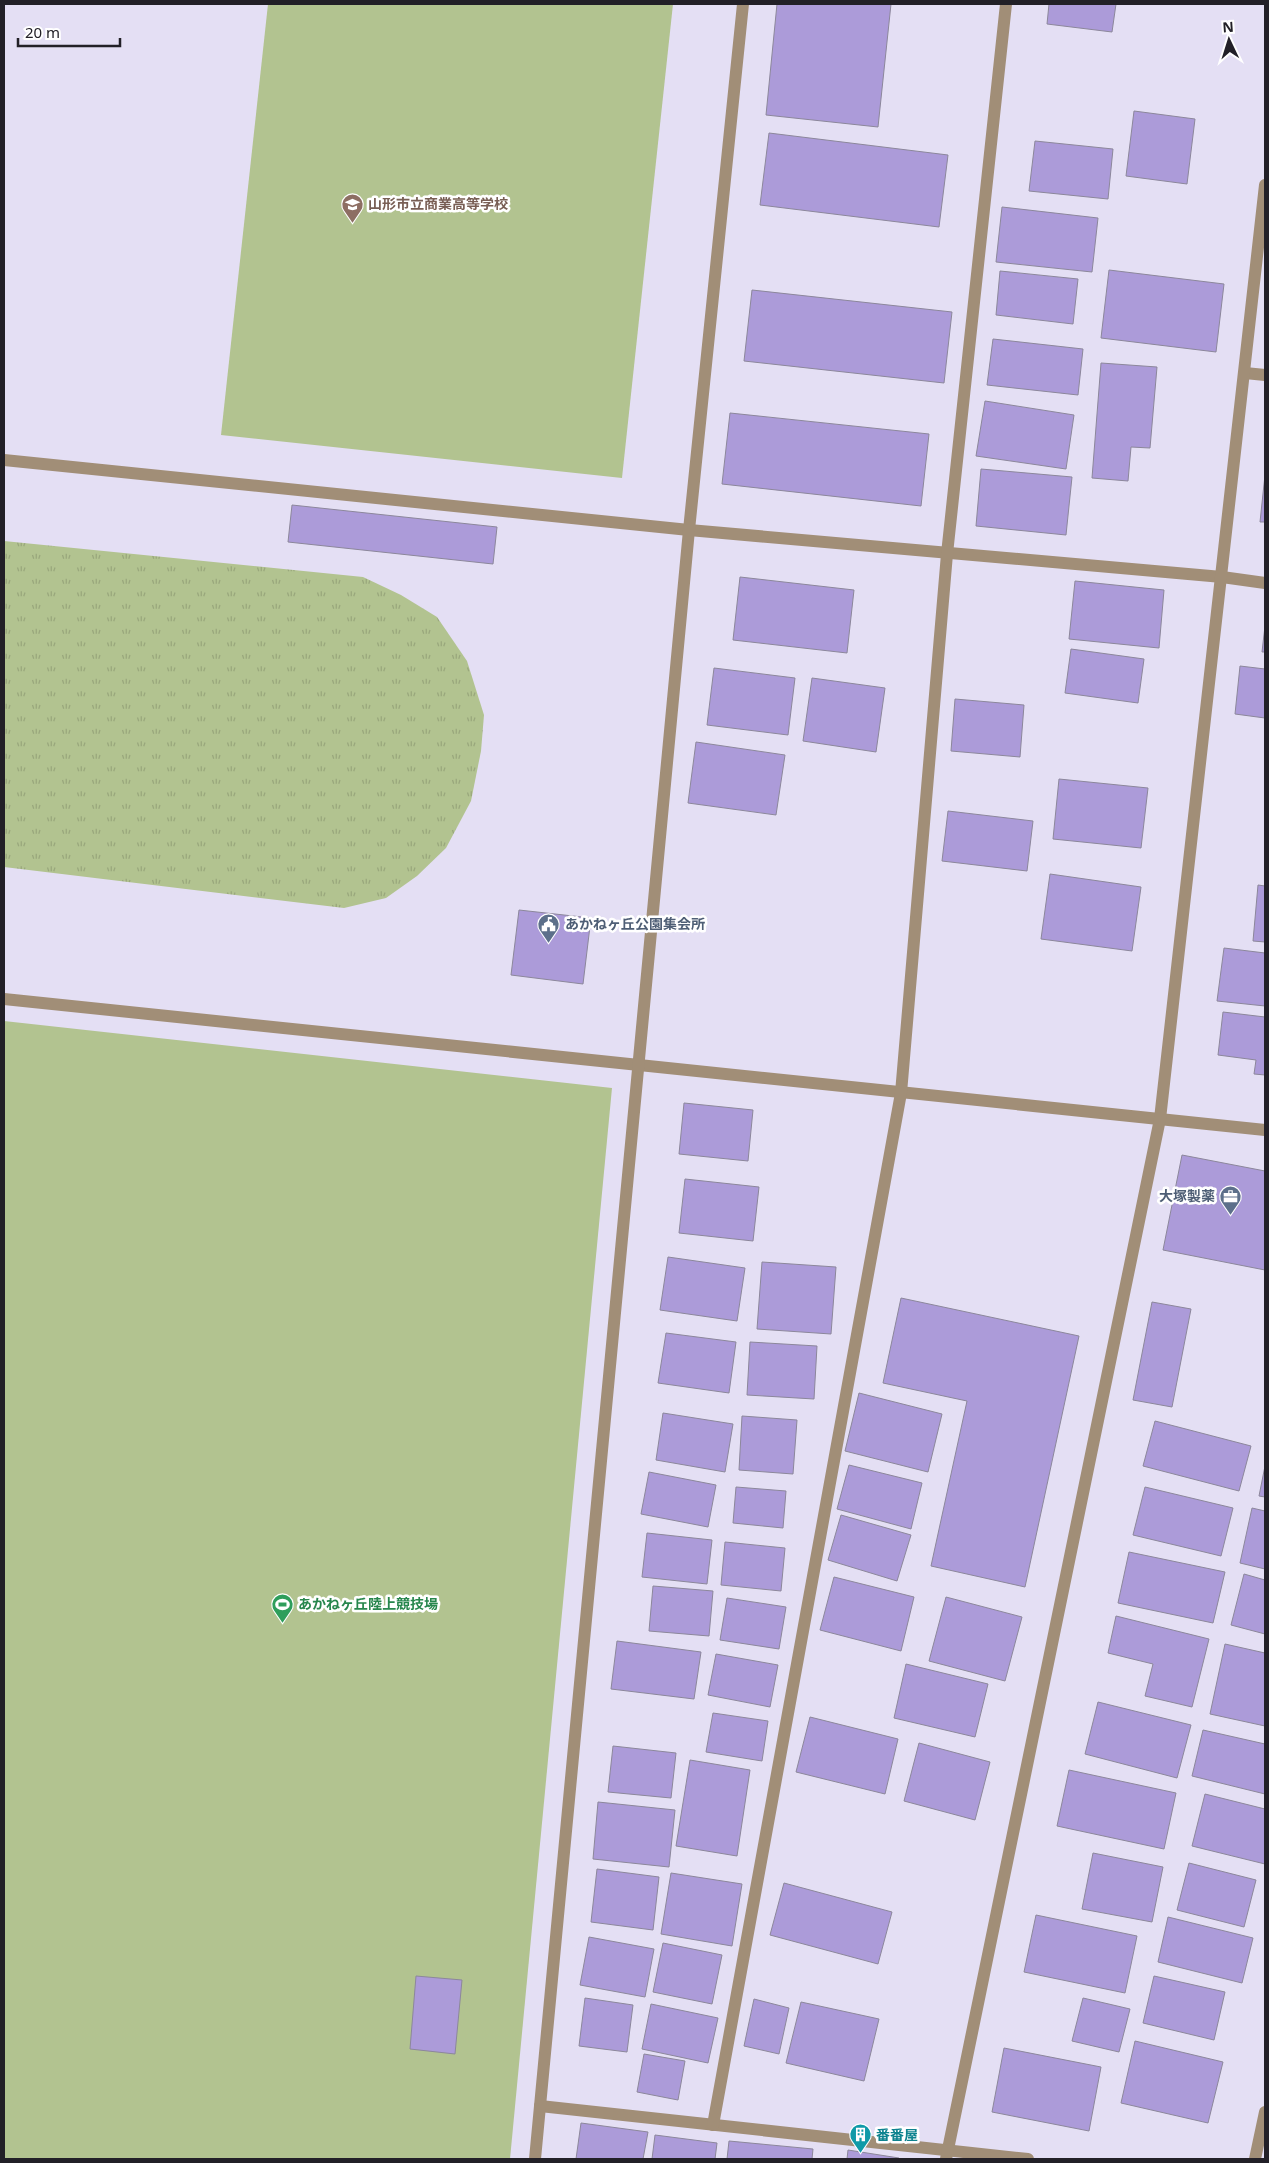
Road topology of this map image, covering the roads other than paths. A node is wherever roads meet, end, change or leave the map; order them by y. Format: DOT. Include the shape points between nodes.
graph roads {
  1 [pos="743,4"];
  2 [pos="1006,4"];
  3 [pos="1265,184"];
  4 [pos="1245,373"];
  5 [pos="1265,375"];
  6 [pos="4,460"];
  7 [pos="689,530"];
  8 [pos="947,554"];
  9 [pos="1222,578"];
  10 [pos="1265,583"];
  11 [pos="4,999"];
  12 [pos="638,1064"];
  13 [pos="901,1093"];
  14 [pos="1160,1119"];
  15 [pos="1265,1130"];
  16 [pos="540,2106"];
  17 [pos="1265,2112"];
  18 [pos="714,2125"];
  19 [pos="947,2155"];
  20 [pos="535,2159"];
  21 [pos="1028,2159"];
  22 [pos="1255,2159"];
  1 -- 7 [label="street"];
  2 -- 8 [label="street"];
  3 -- 4 [label="street"];
  4 -- 5 [label="street"];
  4 -- 9 [label="street"];
  6 -- 7 [label="street"];
  7 -- 8 [label="street"];
  7 -- 12 [label="street"];
  8 -- 9 [label="street"];
  8 -- 13 [label="street"];
  9 -- 10 [label="street"];
  9 -- 14 [label="street"];
  11 -- 12 [label="street"];
  12 -- 13 [label="street"];
  12 -- 16 [label="street"];
  13 -- 14 [label="street"];
  13 -- 18 [label="street"];
  14 -- 15 [label="street"];
  14 -- 19 [label="street"];
  16 -- 18 [label="street"];
  16 -- 20 [label="street"];
  17 -- 22 [label="street"];
  18 -- 19 [label="street"];
  19 -- 21 [label="street"];
}
